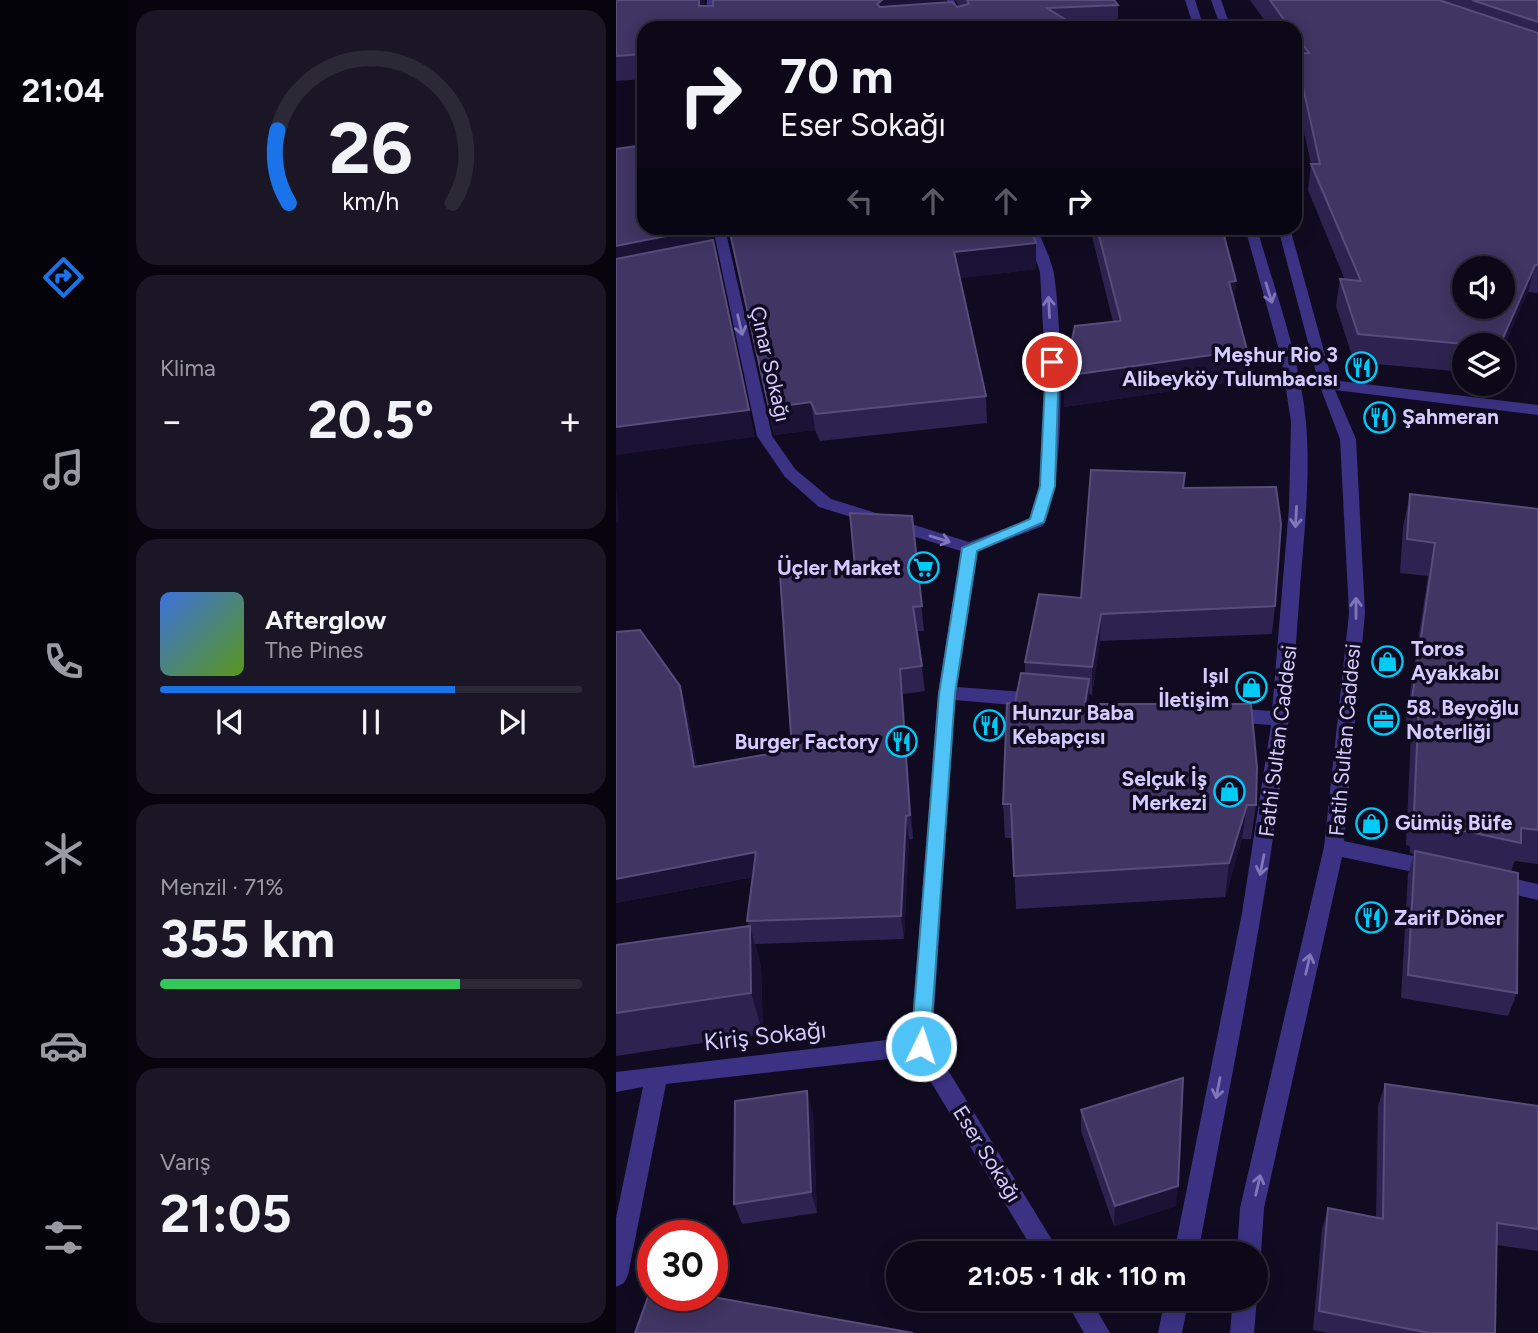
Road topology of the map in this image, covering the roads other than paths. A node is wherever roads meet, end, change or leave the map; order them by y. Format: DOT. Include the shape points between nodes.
graph roads {
  1 [pos="712,0"];
  2 [pos="949,0"];
  3 [pos="1190,0"];
  4 [pos="1216,0"];
  5 [pos="710,21"];
  6 [pos="960,21"];
  7 [pos="1197,21"];
  8 [pos="1224,21"];
  9 [pos="719,235"];
  10 [pos="1034,235"];
  11 [pos="1253,235"];
  12 [pos="1286,235"];
  13 [pos="1326,384"];
  14 [pos="1538,410"];
  15 [pos="970,548"];
  16 [pos="947,694"];
  17 [pos="1059,702"];
  18 [pos="1212,713"];
  19 [pos="1282,719"];
  20 [pos="1334,847"];
  21 [pos="1457,874"];
  22 [pos="1484,880"];
  23 [pos="1538,892"];
  24 [pos="921,1046"];
  25 [pos="657,1074"];
  26 [pos="616,1082"];
  27 [pos="1041,1241"];
  28 [pos="1188,1241"];
  29 [pos="1250,1241"];
  30 [pos="616,1275"];
  31 [pos="1084,1311"];
  32 [pos="1174,1311"];
  33 [pos="1244,1311"];
  34 [pos="1098,1333"];
  35 [pos="1170,1333"];
  36 [pos="1242,1333"];
  1 -- 5 [label="street"];
  2 -- 6 [label="street"];
  3 -- 7 [label="street"];
  4 -- 8 [label="street"];
  9 -- 15 [label="street, Çınar Sokağı, one-way" via="718,259 765,436 790,473 825,503"];
  15 -- 10 [label="street, one-way" via="1037,522 1048,486 1053,385 1047,272"];
  11 -- 19 [label="street, Fathi Sultan Caddesi, one-way" via="1285,343 1299,445 1290,650"];
  12 -- 13 [label="street, Fatih Sultan Caddesi"];
  13 -- 14 [label="street"];
  20 -- 13 [label="street, Fatih Sultan Caddesi, one-way" via="1357,613 1348,439"];
  15 -- 16 [label="street"];
  16 -- 17 [label="street"];
  16 -- 24 [label="street"];
  18 -- 19 [label="street"];
  19 -- 28 [label="street, Fathi Sultan Caddesi, one-way" via="1268,833"];
  20 -- 21 [label="street"];
  29 -- 20 [label="street, Fatih Sultan Caddesi, one-way" via="1252,1208"];
  22 -- 23 [label="street"];
  24 -- 25 [label="street, Kiriş Sokağı"];
  24 -- 27 [label="street, Eser Sokağı"];
  25 -- 26 [label="street, Kiriş Sokağı"];
  25 -- 30 [label="street"];
  31 -- 34 [label="street"];
  32 -- 35 [label="street"];
  33 -- 36 [label="street"];
}
